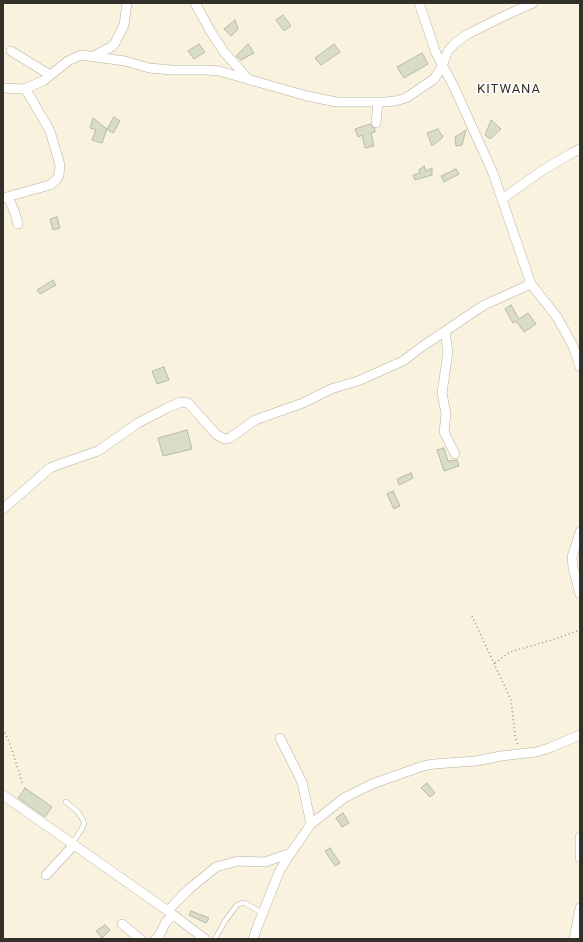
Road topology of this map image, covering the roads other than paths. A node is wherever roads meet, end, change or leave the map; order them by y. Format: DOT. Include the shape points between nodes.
graph roads {
  1 [pos="127,3"];
  2 [pos="195,3"];
  3 [pos="419,3"];
  4 [pos="528,4"];
  5 [pos="11,51"];
  6 [pos="94,56"];
  7 [pos="442,63"];
  8 [pos="50,75"];
  9 [pos="249,80"];
  10 [pos="3,88"];
  11 [pos="25,88"];
  12 [pos="378,102"];
  13 [pos="376,123"];
  14 [pos="580,149"];
  15 [pos="5,198"];
  16 [pos="502,199"];
  17 [pos="18,224"];
  18 [pos="531,284"];
  19 [pos="444,332"];
  20 [pos="576,345"];
  21 [pos="580,367"];
  22 [pos="455,454"];
  23 [pos="3,508"];
  24 [pos="580,532"];
  25 [pos="580,594"];
  26 [pos="580,735"];
  27 [pos="280,738"];
  28 [pos="3,795"];
  29 [pos="66,802"];
  30 [pos="311,824"];
  31 [pos="580,837"];
  32 [pos="73,844"];
  33 [pos="291,853"];
  34 [pos="580,858"];
  35 [pos="46,875"];
  36 [pos="580,908"];
  37 [pos="170,913"];
  38 [pos="262,913"];
  39 [pos="122,924"];
  40 [pos="140,939"];
  41 [pos="156,939"];
  42 [pos="205,939"];
  43 [pos="215,939"];
  44 [pos="253,939"];
  45 [pos="574,939"];
  1 -- 6 [label="street" via="124,25 115,43"];
  2 -- 9 [label="street" via="217,42"];
  3 -- 7 [label="street" via="430,38"];
  4 -- 7 [label="street" via="455,43"];
  5 -- 8 [label="street"];
  6 -- 8 [label="street" via="81,55 72,58"];
  6 -- 9 [label="street" via="149,68 219,71"];
  7 -- 12 [label="street" via="434,79 416,93 406,98"];
  7 -- 16 [label="street" via="493,173"];
  8 -- 11 [label="street" via="43,81"];
  9 -- 12 [label="street" via="324,100"];
  10 -- 11 [label="street"];
  11 -- 15 [label="street" via="50,131 60,165 59,175 50,185"];
  12 -- 13 [label="street"];
  14 -- 16 [label="street" via="543,170"];
  15 -- 17 [label="street" via="13,206"];
  16 -- 18 [label="street"];
  18 -- 19 [label="street" via="484,305"];
  18 -- 20 [label="street"];
  19 -- 22 [label="street" via="448,352 442,393 446,414 444,432"];
  19 -- 23 [label="street" via="396,364 255,420 230,438 225,439 217,435 188,403 181,402 138,423 98,451 50,468"];
  20 -- 21 [label="street"];
  24 -- 25 [label="street" via="572,557"];
  26 -- 30 [label="street" via="536,752 434,764 405,772 357,791 336,803"];
  27 -- 30 [label="street" via="302,782"];
  28 -- 32 [label="street"];
  29 -- 32 [label="lane" via="78,812 84,824"];
  30 -- 33 [label="street"];
  31 -- 34 [label="street"];
  32 -- 35 [label="street"];
  32 -- 37 [label="street"];
  33 -- 37 [label="street" via="265,862 238,861 216,867 176,901"];
  33 -- 38 [label="street" via="279,872"];
  36 -- 45 [label="street"];
  37 -- 41 [label="street"];
  37 -- 42 [label="street"];
  38 -- 43 [label="lane" via="245,903 237,905"];
  38 -- 44 [label="street"];
  39 -- 40 [label="street"];
}
